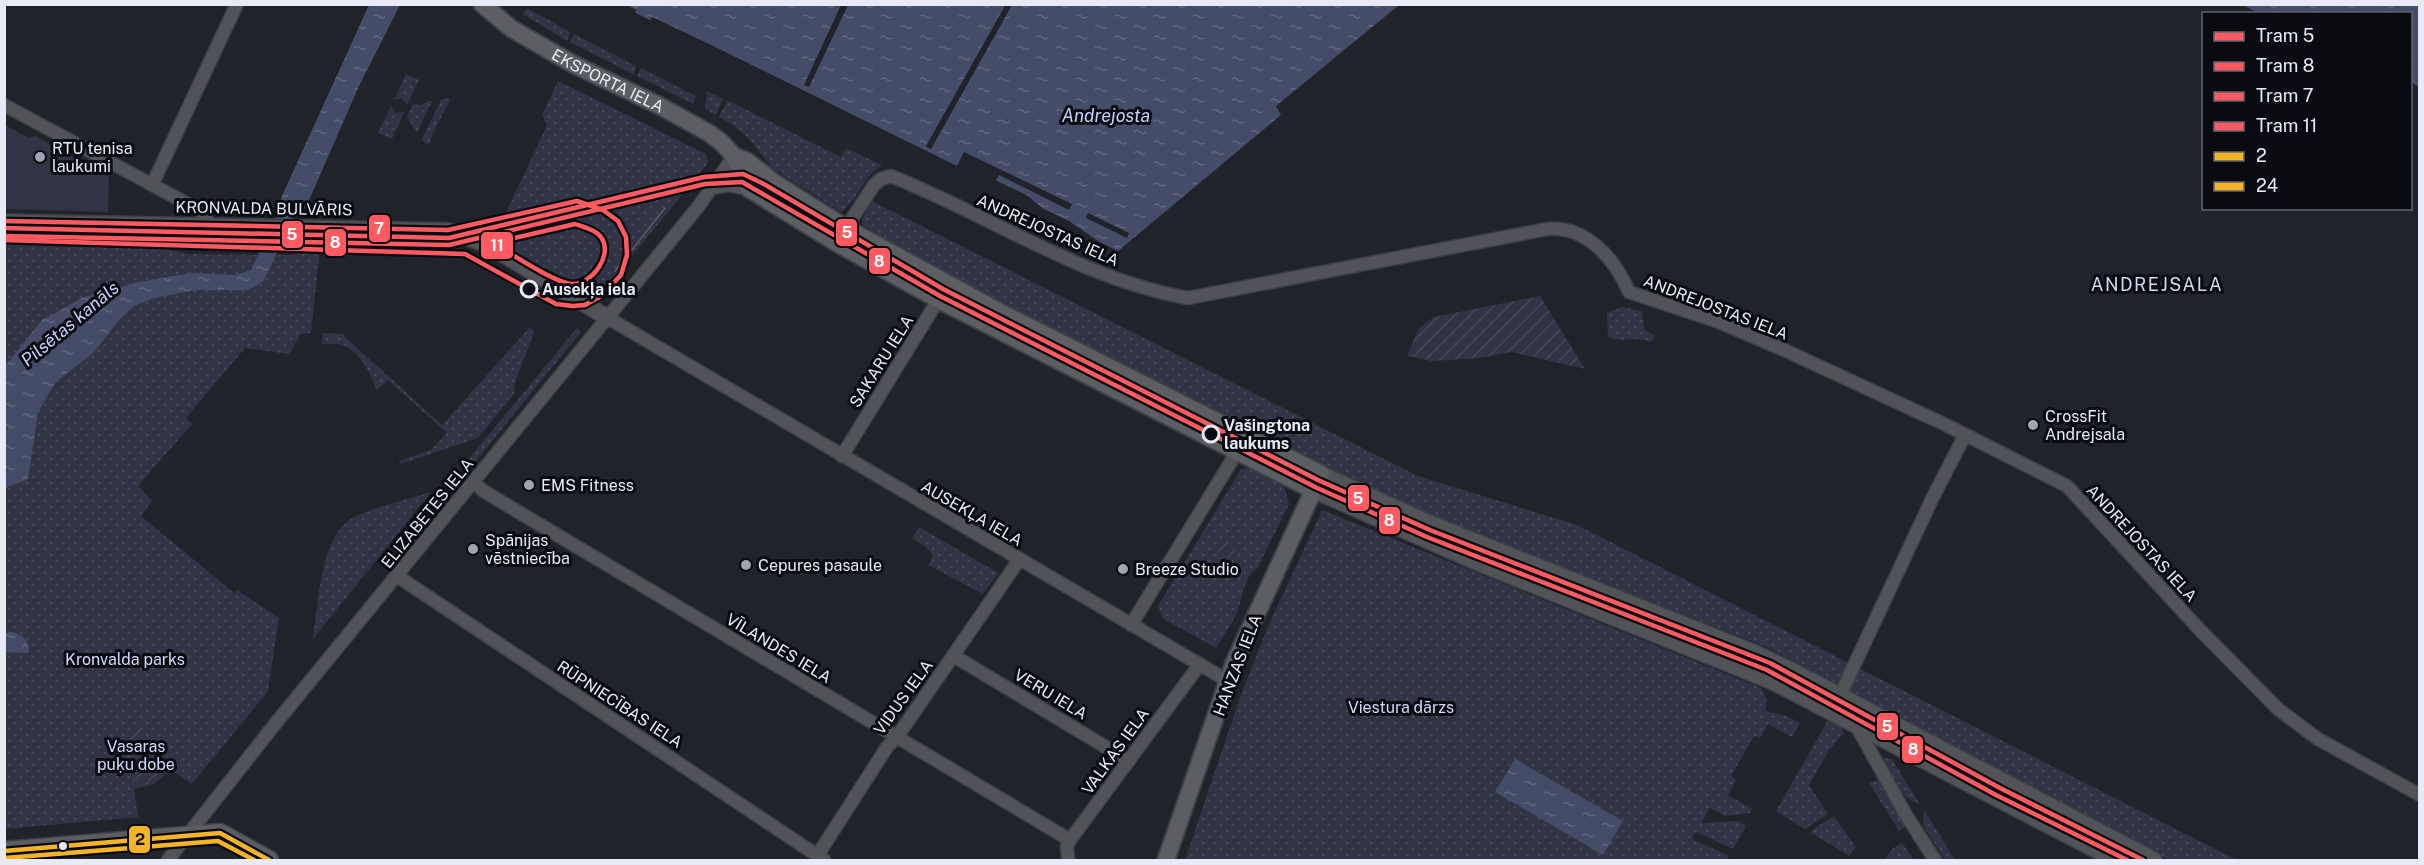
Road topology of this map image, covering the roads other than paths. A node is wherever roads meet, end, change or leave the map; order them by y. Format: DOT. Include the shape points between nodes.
graph roads {
  1 [pos="237,4"];
  2 [pos="482,4"];
  3 [pos="4,105"];
  4 [pos="734,156"];
  5 [pos="152,184"];
  6 [pos="713,188"];
  7 [pos="749,189"];
  8 [pos="4,222"];
  9 [pos="207,225"];
  10 [pos="846,228"];
  11 [pos="837,243"];
  12 [pos="948,284"];
  13 [pos="939,300"];
  14 [pos="608,318"];
  15 [pos="1965,435"];
  16 [pos="1246,437"];
  17 [pos="1237,452"];
  18 [pos="842,456"];
  19 [pos="1321,474"];
  20 [pos="473,482"];
  21 [pos="1313,490"];
  22 [pos="1019,560"];
  23 [pos="397,576"];
  24 [pos="1131,625"];
  25 [pos="954,656"];
  26 [pos="1200,664"];
  27 [pos="1228,681"];
  28 [pos="1843,689"];
  29 [pos="1856,703"];
  30 [pos="1889,721"];
  31 [pos="1855,723"];
  32 [pos="1881,736"];
  33 [pos="897,737"];
  34 [pos="1872,753"];
  35 [pos="1129,761"];
  36 [pos="2420,795"];
  37 [pos="187,835"];
  38 [pos="1070,840"];
  39 [pos="4,851"];
  40 [pos="820,858"];
  41 [pos="168,861"];
  42 [pos="180,861"];
  43 [pos="269,861"];
  44 [pos="1068,861"];
  45 [pos="1166,861"];
  46 [pos="1935,861"];
  47 [pos="2115,861"];
  48 [pos="2154,861"];
  1 -- 5 [label="street"];
  2 -- 4 [label="main road, EKSPORTA IELA" via="512,29 573,64 709,133"];
  3 -- 5 [label="street"];
  4 -- 6 [label="street, ELIZABETES IELA"];
  4 -- 7 [label="main road, EKSPORTA IELA"];
  4 -- 10 [label="main road, EKSPORTA IELA"];
  5 -- 9 [label="street" via="202,213"];
  6 -- 7 [label="street" via="729,185"];
  6 -- 14 [label="street, ELIZABETES IELA"];
  7 -- 11 [label="main road"];
  8 -- 9 [label="street, KRONVALDA BULVĀRIS"];
  9 -- 14 [label="street, KRONVALDA BULVĀRIS" via="449,231 488,245"];
  10 -- 11 [label="street, ANDREJOSTAS IELA"];
  10 -- 12 [label="main road, EKSPORTA IELA"];
  10 -- 15 [label="street, ANDREJOSTAS IELA" via="874,185 891,176 1080,266 1160,293 1188,298 1559,228 1570,230 1610,258 1629,292 1719,322"];
  11 -- 13 [label="main road"];
  12 -- 13 [label="street, SAKARU IELA"];
  12 -- 16 [label="main road, EKSPORTA IELA"];
  13 -- 17 [label="main road"];
  13 -- 18 [label="street, SAKARU IELA"];
  14 -- 18 [label="street, AUSEKĻA IELA"];
  14 -- 20 [label="street, ELIZABETES IELA"];
  15 -- 28 [label="street"];
  15 -- 36 [label="street, ANDREJOSTAS IELA" via="2067,486 2277,709 2318,739"];
  16 -- 17 [label="street"];
  16 -- 19 [label="main road, EKSPORTA IELA"];
  17 -- 21 [label="main road"];
  17 -- 24 [label="street"];
  18 -- 22 [label="street, AUSEKĻA IELA"];
  19 -- 21 [label="main road, HANZAS IELA"];
  19 -- 29 [label="street, EKSPORTA IELA" via="1434,525 1753,652"];
  20 -- 23 [label="street, ELIZABETES IELA"];
  20 -- 33 [label="street, VĪLANDES IELA"];
  21 -- 27 [label="main road, HANZAS IELA"];
  21 -- 31 [label="street" via="1476,562 1773,682"];
  22 -- 24 [label="street, AUSEKĻA IELA"];
  22 -- 25 [label="street, VIDUS IELA"];
  23 -- 37 [label="street, ELIZABETES IELA"];
  23 -- 40 [label="street, RŪPNIECĪBAS IELA"];
  24 -- 26 [label="street, AUSEKĻA IELA"];
  25 -- 33 [label="street, VIDUS IELA"];
  25 -- 35 [label="street, VERU IELA"];
  26 -- 27 [label="street, AUSEKĻA IELA"];
  26 -- 35 [label="street, VALKAS IELA"];
  27 -- 45 [label="main road, HANZAS IELA"];
  29 -- 30 [label="street, EKSPORTA IELA"];
  29 -- 31 [label="street" via="1851,712"];
  30 -- 32 [label="street"];
  30 -- 48 [label="street, EKSPORTA IELA"];
  31 -- 32 [label="street"];
  31 -- 34 [label="street"];
  32 -- 34 [label="street"];
  32 -- 47 [label="street"];
  33 -- 38 [label="street, VĪLANDES IELA"];
  33 -- 40 [label="street, VIDUS IELA" via="887,747"];
  34 -- 46 [label="street"];
  35 -- 38 [label="street, VALKAS IELA"];
  37 -- 39 [label="main road"];
  37 -- 41 [label="street, ELIZABETES IELA"];
  37 -- 42 [label="street"];
  37 -- 43 [label="main road" via="220,833"];
  38 -- 44 [label="street"];
}
